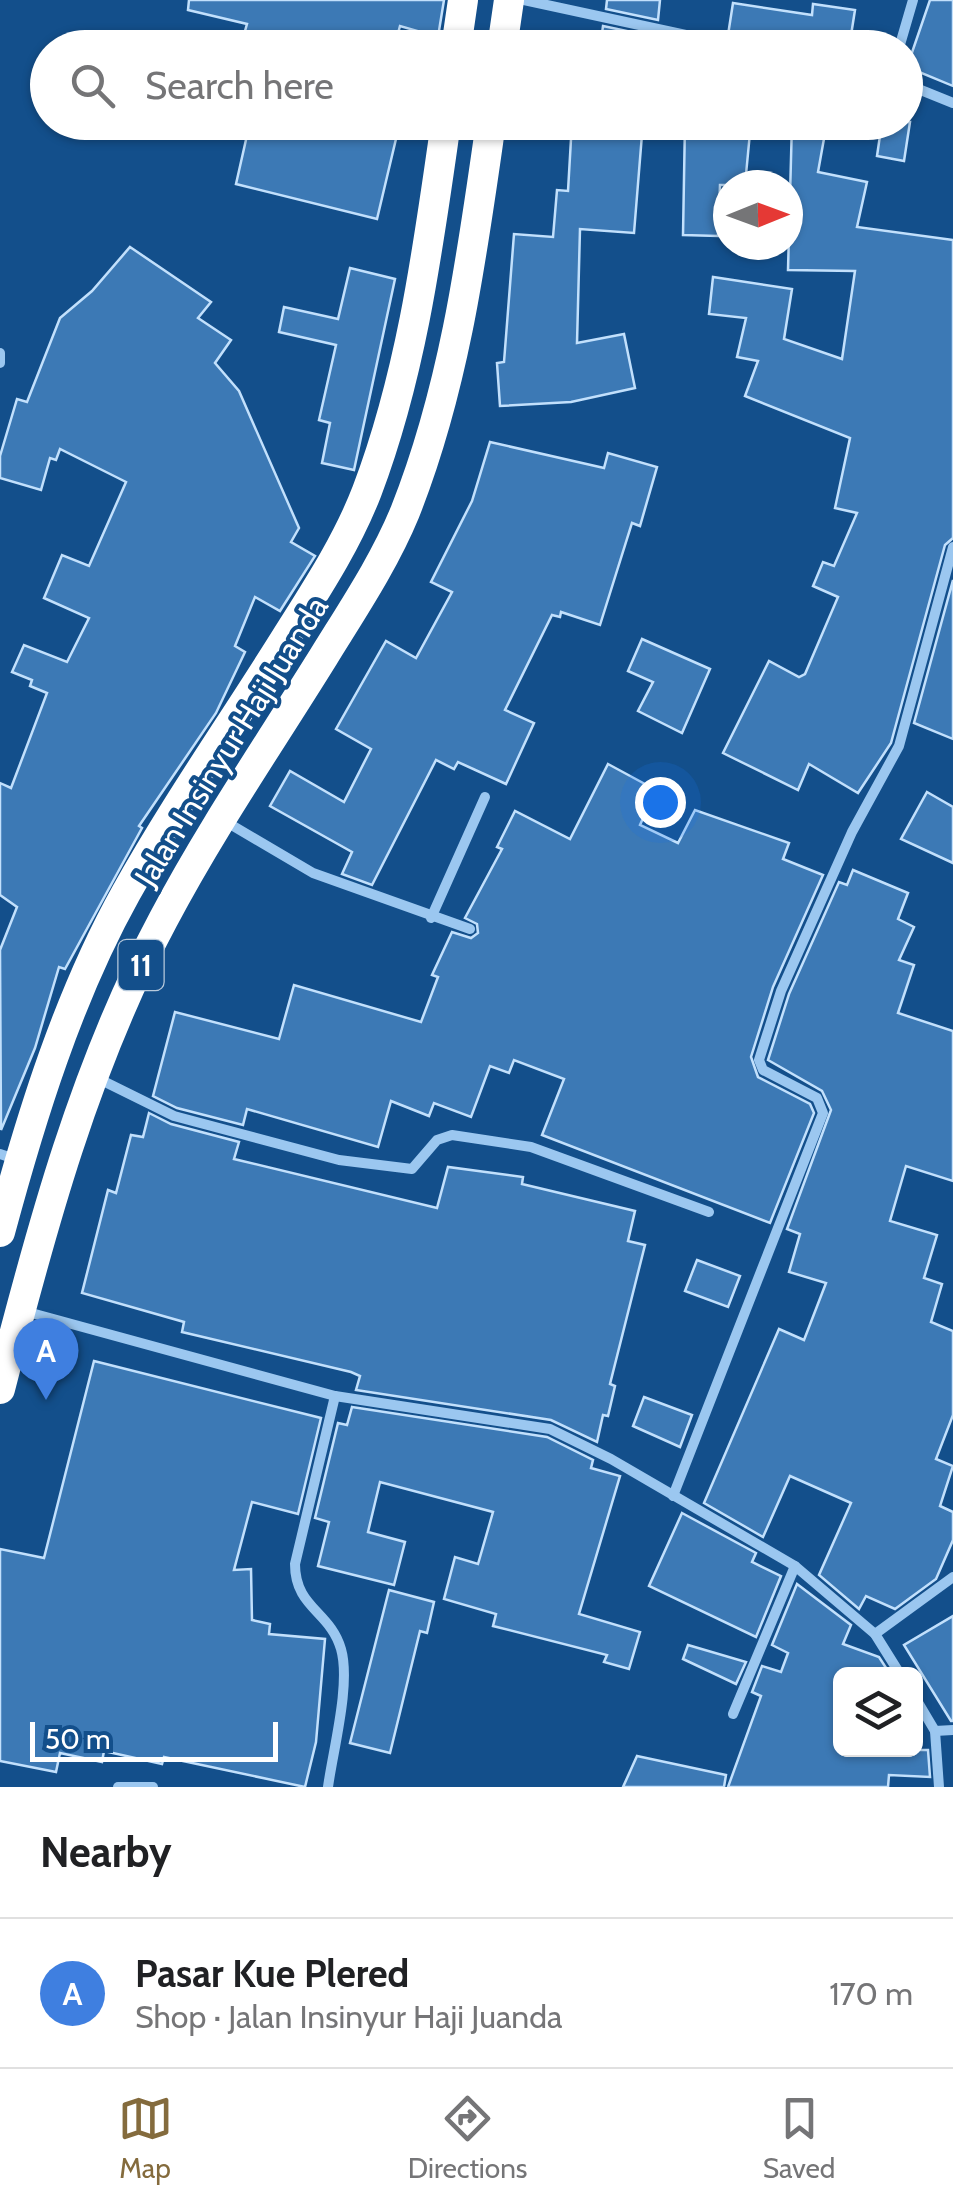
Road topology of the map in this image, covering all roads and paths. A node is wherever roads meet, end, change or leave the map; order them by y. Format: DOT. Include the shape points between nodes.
graph roads {
  1 [pos="463,0"];
  2 [pos="509,0"];
  3 [pos="524,0"];
  4 [pos="913,0"];
  5 [pos="459,30"];
  6 [pos="505,30"];
  7 [pos="663,30"];
  8 [pos="904,30"];
  9 [pos="923,91"];
  10 [pos="953,104"];
  11 [pos="443,140"];
  12 [pos="488,140"];
  13 [pos="0,352"];
  14 [pos="0,363"];
  15 [pos="953,547"];
  16 [pos="485,798"];
  17 [pos="222,819"];
  18 [pos="431,918"];
  19 [pos="470,929"];
  20 [pos="94,1077"];
  21 [pos="10,1157"];
  22 [pos="709,1212"];
  23 [pos="0,1232"];
  24 [pos="20,1310"];
  25 [pos="0,1389"];
  26 [pos="335,1396"];
  27 [pos="673,1496"];
  28 [pos="795,1566"];
  29 [pos="953,1578"];
  30 [pos="875,1634"];
  31 [pos="896,1667"];
  32 [pos="923,1710"];
  33 [pos="732,1714"];
  34 [pos="953,1730"];
  35 [pos="936,1731"];
  36 [pos="118,1787"];
  37 [pos="152,1787"];
  38 [pos="328,1787"];
  39 [pos="939,1787"];
  1 -- 5 [label="highway"];
  2 -- 6 [label="highway"];
  3 -- 7 [label="street"];
  4 -- 8 [label="street"];
  9 -- 10 [label="street"];
  11 -- 21 [label="highway, Jalan Insinyur Haji Juanda / 11" via="401,386 366,492 335,559 126,893"];
  12 -- 17 [label="highway, Jalan Insinyur Haji Juanda / 11" via="462,316 442,403 404,513 372,580"];
  13 -- 14 [label="street"];
  15 -- 27 [label="street" via="899,746 781,991 758,1060 762,1070 818,1098 822,1112"];
  16 -- 18 [label="street"];
  17 -- 18 [label="street" via="314,873"];
  17 -- 20 [label="highway, Jalan Insinyur Haji Juanda / 11" via="163,920"];
  18 -- 19 [label="street"];
  20 -- 22 [label="street" via="174,1116 339,1160 412,1168 437,1140 452,1135 531,1147"];
  20 -- 24 [label="highway, Jalan Insinyur Haji Juanda / 11"];
  21 -- 23 [label="highway, Jalan Insinyur Haji Juanda / 11"];
  24 -- 25 [label="highway, Jalan Insinyur Haji Juanda / 11"];
  24 -- 26 [label="street"];
  26 -- 27 [label="street" via="550,1428"];
  26 -- 38 [label="street" via="295,1564 295,1583 333,1629 344,1670"];
  27 -- 28 [label="street"];
  28 -- 30 [label="street"];
  28 -- 33 [label="street"];
  29 -- 30 [label="street"];
  30 -- 31 [label="street"];
  32 -- 35 [label="street"];
  34 -- 35 [label="street"];
  35 -- 39 [label="street"];
  36 -- 37 [label="street"];
}
